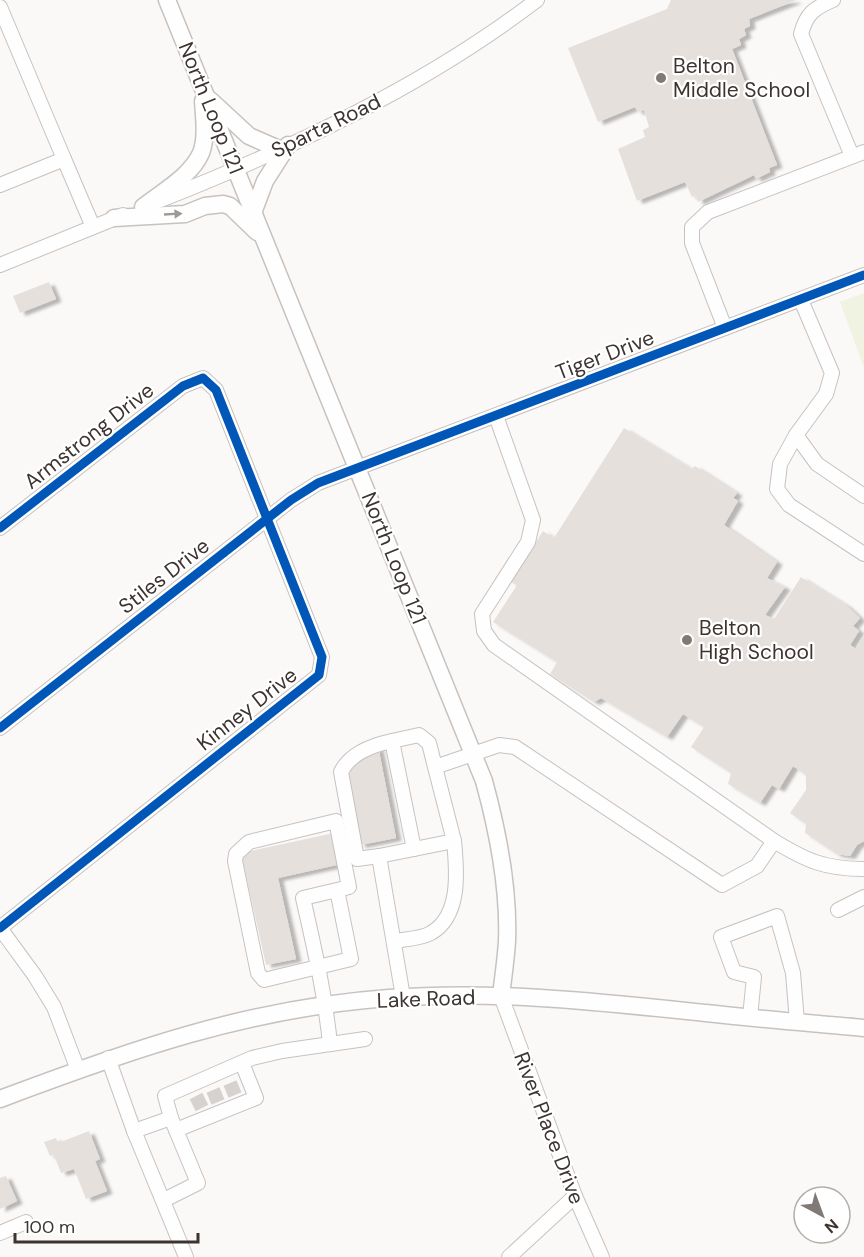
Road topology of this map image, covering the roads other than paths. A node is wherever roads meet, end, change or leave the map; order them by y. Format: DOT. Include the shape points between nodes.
graph roads {
  1 [pos="167,0"];
  2 [pos="833,0"];
  3 [pos="527,3"];
  4 [pos="0,7"];
  5 [pos="204,92"];
  6 [pos="284,147"];
  7 [pos="858,154"];
  8 [pos="64,159"];
  9 [pos="236,170"];
  10 [pos="0,185"];
  11 [pos="143,207"];
  12 [pos="253,213"];
  13 [pos="114,218"];
  14 [pos="93,227"];
  15 [pos="264,239"];
  16 [pos="0,265"];
  17 [pos="864,275"];
  18 [pos="801,300"];
  19 [pos="725,328"];
  20 [pos="203,378"];
  21 [pos="496,416"];
  22 [pos="796,435"];
  23 [pos="357,467"];
  24 [pos="864,496"];
  25 [pos="265,520"];
  26 [pos="0,528"];
  27 [pos="864,554"];
  28 [pos="0,728"];
  29 [pos="392,741"];
  30 [pos="474,752"];
  31 [pos="435,767"];
  32 [pos="774,841"];
  33 [pos="454,842"];
  34 [pos="414,849"];
  35 [pos="379,856"];
  36 [pos="864,869"];
  37 [pos="337,890"];
  38 [pos="864,897"];
  39 [pos="838,910"];
  40 [pos="0,928"];
  41 [pos="394,941"];
  42 [pos="318,966"];
  43 [pos="501,996"];
  44 [pos="402,997"];
  45 [pos="327,1006"];
  46 [pos="750,1017"];
  47 [pos="797,1022"];
  48 [pos="864,1028"];
  49 [pos="365,1038"];
  50 [pos="330,1044"];
  51 [pos="108,1058"];
  52 [pos="242,1063"];
  53 [pos="78,1070"];
  54 [pos="232,1088"];
  55 [pos="215,1095"];
  56 [pos="0,1099"];
  57 [pos="199,1102"];
  58 [pos="173,1124"];
  59 [pos="135,1131"];
  60 [pos="575,1196"];
  61 [pos="164,1200"];
  62 [pos="26,1222"];
  63 [pos="0,1233"];
  64 [pos="186,1257"];
  65 [pos="509,1257"];
  66 [pos="602,1257"];
  1 -- 5 [label="main road, North Loop 121"];
  2 -- 7 [label="street" via="813,9 801,34"];
  3 -- 6 [label="street, Sparta Road" via="420,79"];
  4 -- 8 [label="street"];
  5 -- 6 [label="main road" via="249,136"];
  5 -- 9 [label="main road, North Loop 121"];
  5 -- 11 [label="main road" via="201,153 178,179"];
  6 -- 9 [label="street, Sparta Road"];
  6 -- 12 [label="main road"];
  7 -- 19 [label="street" via="708,212 692,227 692,243"];
  8 -- 10 [label="street"];
  8 -- 14 [label="street"];
  9 -- 11 [label="street, Sparta Road"];
  9 -- 12 [label="main road, North Loop 121"];
  11 -- 13 [label="street, Sparta Road"];
  12 -- 15 [label="main road, North Loop 121"];
  13 -- 14 [label="street, Sparta Road"];
  13 -- 15 [label="main road, one-way" via="185,214 223,204 250,223"];
  14 -- 16 [label="street, Sparta Road"];
  15 -- 23 [label="main road, North Loop 121"];
  17 -- 18 [label="street, Tiger Drive"];
  18 -- 19 [label="street, Tiger Drive"];
  18 -- 22 [label="street" via="832,373 826,394"];
  19 -- 21 [label="street, Tiger Drive"];
  20 -- 25 [label="street, Kinney Drive" via="216,390"];
  20 -- 26 [label="street, Armstrong Drive" via="183,386"];
  21 -- 23 [label="street, Tiger Drive"];
  21 -- 32 [label="street" via="533,520 528,542 482,615 484,631 494,645"];
  22 -- 24 [label="street" via="817,464"];
  22 -- 27 [label="street" via="780,464 777,489 789,505"];
  23 -- 25 [label="street, Stiles Drive" via="318,483"];
  23 -- 30 [label="main road, North Loop 121"];
  25 -- 28 [label="street, Stiles Drive"];
  25 -- 40 [label="street, Kinney Drive" via="322,657 322,672"];
  29 -- 31 [label="street" via="419,735 429,743"];
  29 -- 34 [label="street"];
  29 -- 35 [label="street" via="361,752 341,772 357,860"];
  30 -- 31 [label="street"];
  30 -- 32 [label="street" via="499,745 514,747 722,885 757,866"];
  30 -- 43 [label="main road, North Loop 121" via="494,817 503,869 507,941"];
  31 -- 33 [label="street"];
  32 -- 36 [label="street" via="809,862 836,869"];
  33 -- 34 [label="street"];
  33 -- 41 [label="street" via="457,868 448,916 429,934"];
  34 -- 35 [label="street"];
  35 -- 41 [label="street"];
  37 -- 42 [label="street" via="351,958"];
  37 -- 42 [label="street" via="303,898"];
  37 -- 42 [label="street" via="349,887 336,821 249,842 236,854 260,978"];
  38 -- 39 [label="street"];
  40 -- 53 [label="street" via="54,1007"];
  41 -- 44 [label="street"];
  42 -- 45 [label="street"];
  43 -- 44 [label="main road, Lake Road"];
  43 -- 46 [label="main road, Lake Road" via="620,1002"];
  43 -- 60 [label="street, River Place Drive"];
  44 -- 45 [label="main road, Lake Road"];
  45 -- 50 [label="street"];
  45 -- 51 [label="main road, Lake Road" via="219,1025"];
  46 -- 47 [label="main road, Lake Road"];
  46 -- 47 [label="street" via="754,977 734,972 721,937 777,916 793,973"];
  47 -- 48 [label="main road, Lake Road"];
  49 -- 50 [label="street"];
  50 -- 52 [label="street" via="282,1051"];
  51 -- 53 [label="main road, Lake Road"];
  51 -- 59 [label="street"];
  52 -- 54 [label="street"];
  52 -- 54 [label="street" via="256,1098"];
  53 -- 56 [label="main road, Lake Road"];
  54 -- 55 [label="street"];
  54 -- 55 [label="street"];
  55 -- 57 [label="street"];
  55 -- 57 [label="street"];
  57 -- 58 [label="street"];
  57 -- 58 [label="street" via="165,1096"];
  58 -- 59 [label="street"];
  58 -- 61 [label="street" via="198,1184"];
  59 -- 61 [label="street"];
  60 -- 65 [label="street"];
  60 -- 66 [label="street, River Place Drive"];
  61 -- 64 [label="street"];
  62 -- 63 [label="street"];
}
